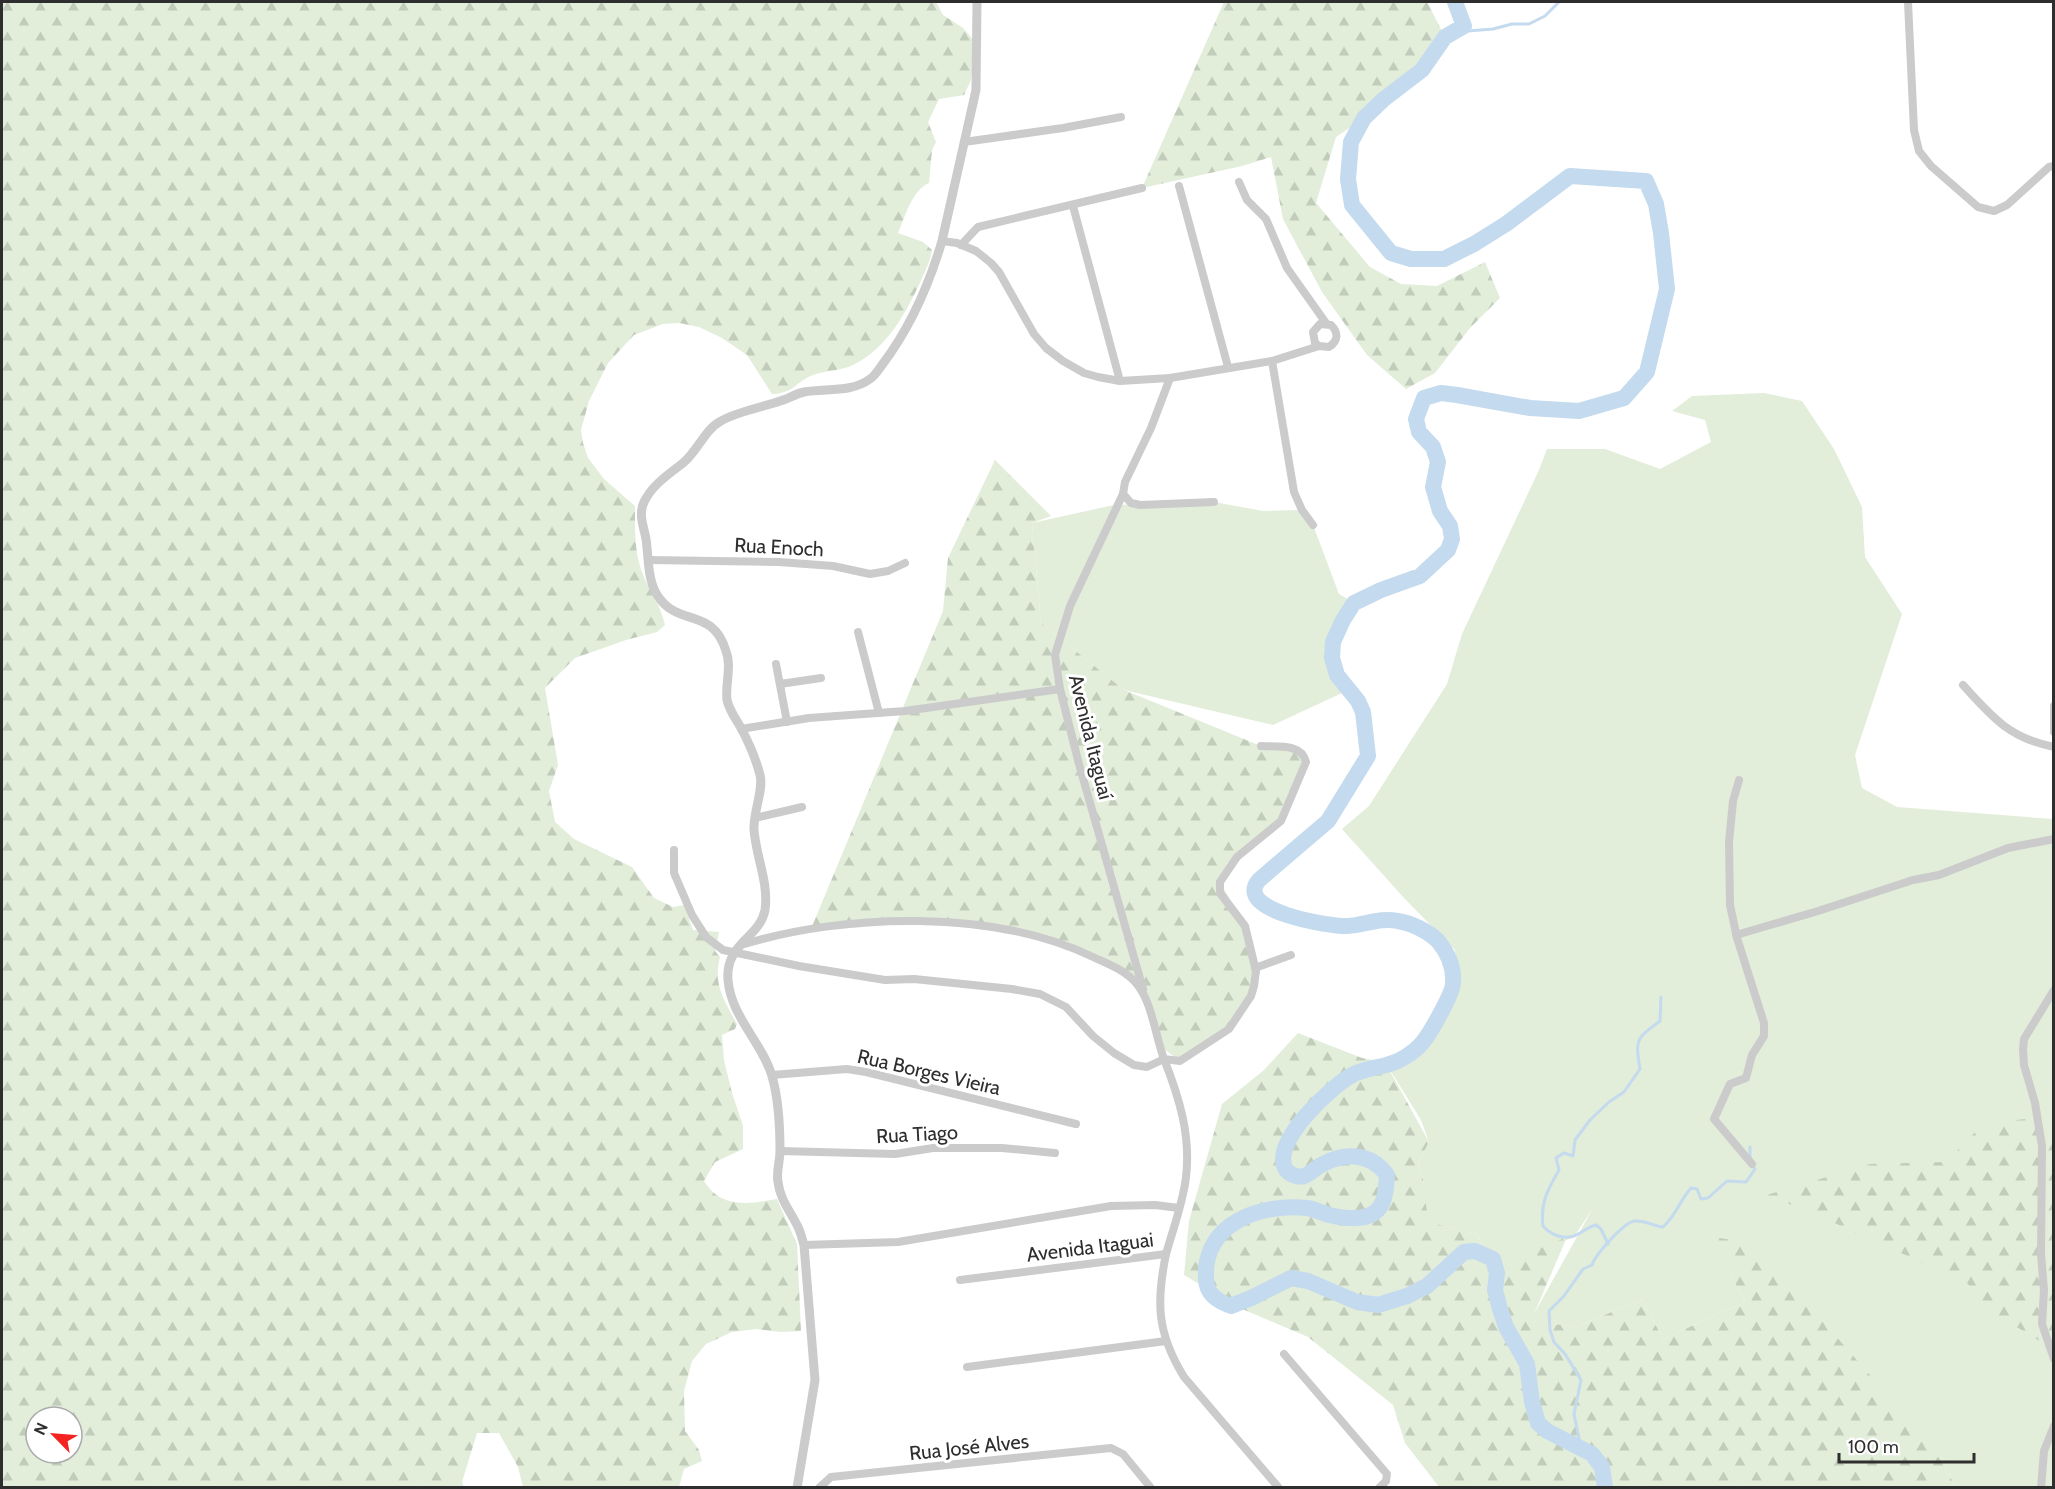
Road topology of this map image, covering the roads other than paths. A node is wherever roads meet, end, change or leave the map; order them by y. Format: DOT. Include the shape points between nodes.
graph roads {
  1 [pos="977,2"];
  2 [pos="1908,2"];
  3 [pos="1121,117"];
  4 [pos="964,142"];
  5 [pos="2054,166"];
  6 [pos="1239,182"];
  7 [pos="1179,186"];
  8 [pos="1142,188"];
  9 [pos="1073,206"];
  10 [pos="942,241"];
  11 [pos="961,245"];
  12 [pos="1326,323"];
  13 [pos="1319,346"];
  14 [pos="1272,361"];
  15 [pos="1228,367"];
  16 [pos="1170,378"];
  17 [pos="1120,381"];
  18 [pos="1123,494"];
  19 [pos="1214,502"];
  20 [pos="1313,525"];
  21 [pos="648,560"];
  22 [pos="904,563"];
  23 [pos="858,632"];
  24 [pos="776,664"];
  25 [pos="821,678"];
  26 [pos="780,684"];
  27 [pos="1963,685"];
  28 [pos="1060,689"];
  29 [pos="2054,706"];
  30 [pos="879,713"];
  31 [pos="787,722"];
  32 [pos="741,729"];
  33 [pos="2054,732"];
  34 [pos="1262,746"];
  35 [pos="2054,747"];
  36 [pos="1739,780"];
  37 [pos="802,807"];
  38 [pos="754,818"];
  39 [pos="2054,839"];
  40 [pos="674,850"];
  41 [pos="1736,935"];
  42 [pos="738,948"];
  43 [pos="1291,955"];
  44 [pos="1255,968"];
  45 [pos="2054,990"];
  46 [pos="1145,996"];
  47 [pos="1164,1059"];
  48 [pos="772,1075"];
  49 [pos="1076,1124"];
  50 [pos="780,1151"];
  51 [pos="1055,1153"];
  52 [pos="1752,1164"];
  53 [pos="1179,1208"];
  54 [pos="804,1245"];
  55 [pos="1166,1254"];
  56 [pos="960,1280"];
  57 [pos="1166,1341"];
  58 [pos="1284,1354"];
  59 [pos="2054,1359"];
  60 [pos="967,1367"];
  61 [pos="2053,1430"];
  62 [pos="797,1488"];
  63 [pos="819,1488"];
  64 [pos="1151,1488"];
  65 [pos="1279,1488"];
  66 [pos="1379,1488"];
  67 [pos="2041,1488"];
  1 -- 4 [label="street" via="976,90"];
  2 -- 5 [label="street" via="1914,130 1919,151 1931,166 1978,207 1994,210"];
  3 -- 4 [label="street"];
  4 -- 10 [label="street"];
  6 -- 12 [label="street" via="1247,200 1266,219 1287,268"];
  7 -- 15 [label="street"];
  8 -- 9 [label="street"];
  9 -- 11 [label="street" via="978,227"];
  9 -- 17 [label="street"];
  10 -- 11 [label="street"];
  10 -- 21 [label="street" via="917,307 872,378 851,389 800,393 720,421 686,460 656,485 644,503 641,517"];
  11 -- 17 [label="street" via="991,262 1046,348 1084,373"];
  12 -- 13 [label="street" via="1313,332"];
  12 -- 13 [label="street" via="1335,329 1336,340 1329,347"];
  13 -- 14 [label="street"];
  14 -- 15 [label="street"];
  14 -- 20 [label="street" via="1294,492"];
  15 -- 16 [label="street"];
  16 -- 17 [label="street"];
  16 -- 18 [label="street, Avenida Itaguaí"];
  18 -- 19 [label="street" via="1131,503 1140,505"];
  18 -- 28 [label="street, Avenida Itaguaí" via="1070,606 1055,655"];
  21 -- 22 [label="street, Rua Enoch" via="779,562 833,566 870,574"];
  21 -- 32 [label="street" via="651,581 661,600 717,630 729,662 728,704"];
  23 -- 30 [label="street"];
  24 -- 26 [label="street"];
  25 -- 26 [label="street"];
  26 -- 31 [label="street"];
  27 -- 35 [label="street" via="1986,712 2017,735"];
  28 -- 30 [label="street"];
  28 -- 46 [label="street, Avenida Itaguaí"];
  29 -- 33 [label="street"];
  30 -- 31 [label="street"];
  31 -- 32 [label="street"];
  32 -- 38 [label="street" via="762,779"];
  34 -- 44 [label="street" via="1299,750 1306,762 1281,821 1237,857 1220,882 1220,893 1245,926"];
  36 -- 41 [label="street" via="1729,842 1730,905"];
  37 -- 38 [label="street"];
  38 -- 42 [label="street" via="766,899 764,916"];
  39 -- 41 [label="street" via="2007,848 1939,875"];
  40 -- 42 [label="street" via="674,873 706,937 723,950"];
  41 -- 52 [label="street" via="1764,1023 1764,1036 1752,1055 1746,1078 1730,1084 1714,1119"];
  42 -- 46 [label="street" via="776,934 902,920 1003,928 1068,945 1123,971"];
  42 -- 47 [label="street" via="799,966 885,980 914,979 1040,994 1066,1008 1093,1036 1134,1065 1147,1067"];
  42 -- 48 [label="street" via="729,970 730,992"];
  43 -- 44 [label="street"];
  44 -- 47 [label="street" via="1251,996 1229,1029 1180,1061"];
  45 -- 59 [label="street" via="2024,1039 2023,1050 2042,1146 2042,1324"];
  46 -- 47 [label="street, Avenida Itaguaí"];
  47 -- 53 [label="street" via="1187,1136 1186,1178"];
  48 -- 49 [label="street, Rua Borges Vieira" via="847,1069 867,1072"];
  48 -- 50 [label="street"];
  50 -- 51 [label="street, Rua Tiago" via="895,1154 933,1148"];
  50 -- 54 [label="street" via="777,1181"];
  53 -- 54 [label="street" via="1111,1206 898,1242"];
  53 -- 55 [label="street"];
  54 -- 62 [label="street" via="815,1380"];
  55 -- 56 [label="street, Avenida Itaguai"];
  55 -- 57 [label="street, Avenida Itaguai" via="1160,1286 1160,1318"];
  57 -- 60 [label="street"];
  57 -- 65 [label="street, Avenida Itaguai" via="1184,1377"];
  58 -- 66 [label="street" via="1387,1474"];
  61 -- 67 [label="street" via="2044,1451"];
  63 -- 64 [label="street, Rua José Alves" via="831,1478 1111,1448 1123,1455"];
}
